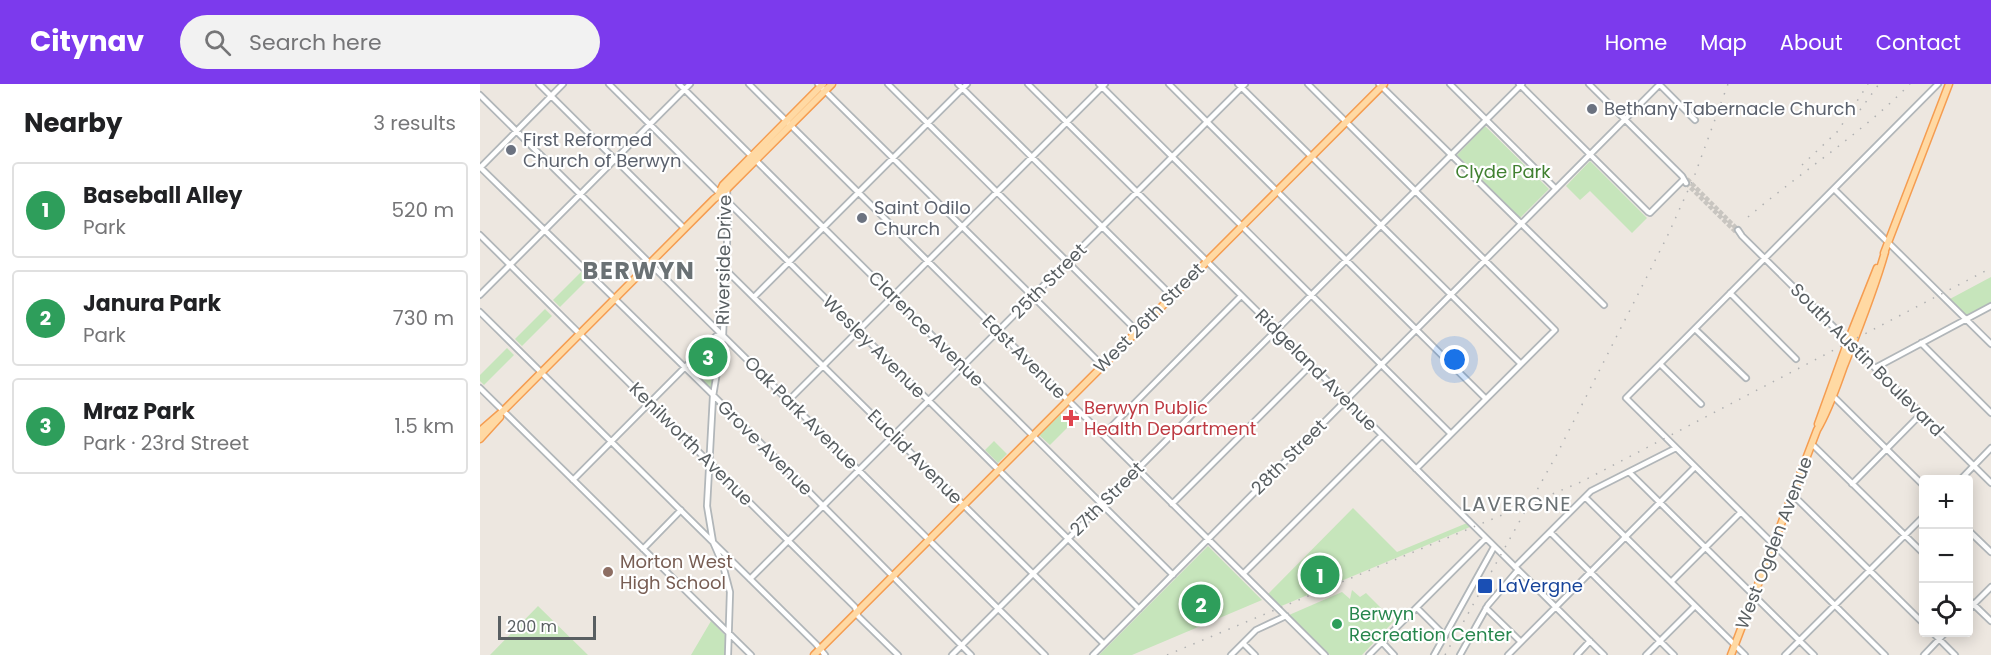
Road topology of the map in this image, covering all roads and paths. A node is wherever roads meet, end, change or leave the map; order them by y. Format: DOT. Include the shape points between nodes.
graph roads {
  1 [pos="539,84"];
  2 [pos="563,84"];
  3 [pos="609,84"];
  4 [pos="679,84"];
  5 [pos="690,84"];
  6 [pos="749,84"];
  7 [pos="832,84"];
  8 [pos="888,84"];
  9 [pos="1028,84"];
  10 [pos="1168,84"];
  11 [pos="1308,84"];
  12 [pos="1450,84"];
  13 [pos="1589,84"];
  14 [pos="1660,84"];
  15 [pos="1938,84"];
  16 [pos="1949,84"];
  17 [pos="962,85"];
  18 [pos="1102,85"];
  19 [pos="1242,85"];
  20 [pos="1382,85"];
  21 [pos="1520,85"];
  22 [pos="822,86"];
  23 [pos="684,89"];
  24 [pos="480,95"];
  25 [pos="551,96"];
  26 [pos="1486,120"];
  27 [pos="1625,120"];
  28 [pos="1695,120"];
  29 [pos="1067,122"];
  30 [pos="1207,122"];
  31 [pos="1346,122"];
  32 [pos="789,123"];
  33 [pos="928,123"];
  34 [pos="650,124"];
  35 [pos="517,131"];
  36 [pos="1590,154"];
  37 [pos="1452,155"];
  38 [pos="1311,156"];
  39 [pos="1032,157"];
  40 [pos="1172,157"];
  41 [pos="754,158"];
  42 [pos="893,158"];
  43 [pos="615,159"];
  44 [pos="480,168"];
  45 [pos="725,187"];
  46 [pos="1556,189"];
  47 [pos="1834,189"];
  48 [pos="1276,191"];
  49 [pos="1416,191"];
  50 [pos="997,192"];
  51 [pos="1137,192"];
  52 [pos="859,193"];
  53 [pos="580,194"];
  54 [pos="719,194"];
  55 [pos="728,202"];
  56 [pos="1520,224"];
  57 [pos="1242,226"];
  58 [pos="1382,226"];
  59 [pos="962,227"];
  60 [pos="1102,227"];
  61 [pos="684,228"];
  62 [pos="824,228"];
  63 [pos="545,229"];
  64 [pos="1737,231"];
  65 [pos="480,235"];
  66 [pos="1888,243"];
  67 [pos="1765,258"];
  68 [pos="1485,260"];
  69 [pos="928,261"];
  70 [pos="1206,261"];
  71 [pos="1347,261"];
  72 [pos="1067,262"];
  73 [pos="650,263"];
  74 [pos="789,263"];
  75 [pos="510,265"];
  76 [pos="726,270"];
  77 [pos="1730,293"];
  78 [pos="1451,294"];
  79 [pos="480,295"];
  80 [pos="893,296"];
  81 [pos="1033,296"];
  82 [pos="1172,296"];
  83 [pos="1241,296"];
  84 [pos="1311,296"];
  85 [pos="754,297"];
  86 [pos="615,298"];
  87 [pos="1604,305"];
  88 [pos="1991,306"];
  89 [pos="480,312"];
  90 [pos="1966,320"];
  91 [pos="1695,328"];
  92 [pos="1416,329"];
  93 [pos="1276,330"];
  94 [pos="858,331"];
  95 [pos="998,331"];
  96 [pos="1137,331"];
  97 [pos="580,333"];
  98 [pos="723,336"];
  99 [pos="1850,343"];
  100 [pos="1921,344"];
  101 [pos="1991,344"];
  102 [pos="1796,359"];
  103 [pos="1381,364"];
  104 [pos="1521,364"];
  105 [pos="1660,364"];
  106 [pos="1102,365"];
  107 [pos="1311,365"];
  108 [pos="823,366"];
  109 [pos="963,366"];
  110 [pos="684,367"];
  111 [pos="1875,368"];
  112 [pos="541,372"];
  113 [pos="1746,378"];
  114 [pos="480,388"];
  115 [pos="713,396"];
  116 [pos="1833,396"];
  117 [pos="1486,399"];
  118 [pos="788,400"];
  119 [pos="1068,400"];
  120 [pos="1346,400"];
  121 [pos="928,401"];
  122 [pos="649,403"];
  123 [pos="1701,404"];
  124 [pos="503,411"];
  125 [pos="1991,413"];
  126 [pos="1921,414"];
  127 [pos="1817,430"];
  128 [pos="480,431"];
  129 [pos="1451,434"];
  130 [pos="894,435"];
  131 [pos="1032,435"];
  132 [pos="1102,435"];
  133 [pos="1382,435"];
  134 [pos="480,439"];
  135 [pos="611,441"];
  136 [pos="1812,444"];
  137 [pos="1676,448"];
  138 [pos="1991,448"];
  139 [pos="1886,449"];
  140 [pos="709,462"];
  141 [pos="1973,466"];
  142 [pos="1695,467"];
  143 [pos="1416,469"];
  144 [pos="859,470"];
  145 [pos="998,470"];
  146 [pos="1137,470"];
  147 [pos="1629,471"];
  148 [pos="1965,475"];
  149 [pos="573,480"];
  150 [pos="1919,482"];
  151 [pos="1991,483"];
  152 [pos="1852,484"];
  153 [pos="1792,494"];
  154 [pos="1585,497"];
  155 [pos="1660,502"];
  156 [pos="963,504"];
  157 [pos="1172,504"];
  158 [pos="1102,505"];
  159 [pos="824,506"];
  160 [pos="681,510"];
  161 [pos="1741,512"];
  162 [pos="1919,520"];
  163 [pos="1550,532"];
  164 [pos="1904,535"];
  165 [pos="1973,535"];
  166 [pos="1625,537"];
  167 [pos="1486,538"];
  168 [pos="928,539"];
  169 [pos="1068,539"];
  170 [pos="1208,540"];
  171 [pos="788,541"];
  172 [pos="713,542"];
  173 [pos="1773,544"];
  174 [pos="1494,547"];
  175 [pos="1706,547"];
  176 [pos="643,549"];
  177 [pos="1919,550"];
  178 [pos="1991,552"];
  179 [pos="1516,569"];
  180 [pos="1869,570"];
  181 [pos="1591,572"];
  182 [pos="1033,574"];
  183 [pos="1242,574"];
  184 [pos="893,575"];
  185 [pos="1173,575"];
  186 [pos="750,579"];
  187 [pos="1671,582"];
  188 [pos="1991,587"];
  189 [pos="1753,595"];
  190 [pos="1974,604"];
  191 [pos="1835,605"];
  192 [pos="1695,606"];
  193 [pos="1417,608"];
  194 [pos="1486,608"];
  195 [pos="1556,608"];
  196 [pos="998,609"];
  197 [pos="1139,609"];
  198 [pos="857,612"];
  199 [pos="1286,616"];
  200 [pos="1919,620"];
  201 [pos="1991,621"];
  202 [pos="729,634"];
  203 [pos="1445,636"];
  204 [pos="1937,637"];
  205 [pos="1941,637"];
  206 [pos="1939,639"];
  207 [pos="1799,640"];
  208 [pos="1590,641"];
  209 [pos="1660,641"];
  210 [pos="1382,642"];
  211 [pos="1521,642"];
  212 [pos="1243,643"];
  213 [pos="1104,644"];
  214 [pos="1735,645"];
  215 [pos="962,646"];
  216 [pos="820,649"];
  217 [pos="1462,654"];
  218 [pos="728,655"];
  219 [pos="751,655"];
  220 [pos="814,655"];
  221 [pos="825,655"];
  222 [pos="898,655"];
  223 [pos="952,655"];
  224 [pos="971,655"];
  225 [pos="1045,655"];
  226 [pos="1093,655"];
  227 [pos="1231,655"];
  228 [pos="1255,655"];
  229 [pos="1325,655"];
  230 [pos="1369,655"];
  231 [pos="1394,655"];
  232 [pos="1434,655"];
  233 [pos="1509,655"];
  234 [pos="1576,655"];
  235 [pos="1604,655"];
  236 [pos="1646,655"];
  237 [pos="1674,655"];
  238 [pos="1731,655"];
  239 [pos="1745,655"];
  240 [pos="1785,655"];
  241 [pos="1814,655"];
  242 [pos="1885,655"];
  243 [pos="1924,655"];
  244 [pos="1955,655"];
  1 -- 25 [label="street"];
  2 -- 25 [label="street"];
  3 -- 34 [label="street, Wesley Avenue"];
  4 -- 23 [label="street, Clarence Avenue"];
  5 -- 23 [label="street"];
  6 -- 32 [label="street, East Avenue"];
  7 -- 22 [label="main road"];
  8 -- 33 [label="street"];
  9 -- 29 [label="street, Ridgeland Avenue"];
  10 -- 30 [label="street"];
  11 -- 31 [label="street"];
  12 -- 26 [label="street"];
  13 -- 27 [label="street"];
  14 -- 27 [label="street, 28th Street"];
  14 -- 28 [label="street"];
  15 -- 47 [label="street"];
  16 -- 66 [label="main road, West Ogden Avenue"];
  17 -- 33 [label="street"];
  17 -- 39 [label="street"];
  18 -- 29 [label="street"];
  18 -- 40 [label="street"];
  19 -- 30 [label="street, 25th Street"];
  19 -- 38 [label="street"];
  20 -- 31 [label="main road, West 26th Street"];
  20 -- 37 [label="street"];
  21 -- 26 [label="street, 27th Street"];
  21 -- 36 [label="street"];
  22 -- 32 [label="main road"];
  22 -- 42 [label="street"];
  23 -- 34 [label="street"];
  23 -- 41 [label="street, Clarence Avenue"];
  24 -- 35 [label="street, Oak Park Avenue"];
  25 -- 35 [label="street"];
  25 -- 43 [label="street"];
  26 -- 37 [label="street, 27th Street"];
  26 -- 46 [label="street"];
  27 -- 36 [label="street, 28th Street"];
  27 -- 36 [label="street" via="1685,180 1650,213"];
  29 -- 39 [label="street"];
  29 -- 51 [label="street, Ridgeland Avenue"];
  30 -- 40 [label="street, 25th Street"];
  30 -- 48 [label="street"];
  31 -- 38 [label="main road, West 26th Street"];
  31 -- 49 [label="street"];
  32 -- 41 [label="main road"];
  32 -- 52 [label="street, East Avenue"];
  33 -- 42 [label="street"];
  33 -- 50 [label="street"];
  34 -- 43 [label="street"];
  34 -- 54 [label="street, Wesley Avenue"];
  35 -- 44 [label="street"];
  35 -- 53 [label="street, Oak Park Avenue"];
  36 -- 46 [label="street, 28th Street"];
  37 -- 49 [label="street, 27th Street"];
  37 -- 56 [label="street"];
  38 -- 48 [label="main road, West 26th Street"];
  38 -- 58 [label="street"];
  39 -- 50 [label="street"];
  39 -- 60 [label="street"];
  40 -- 51 [label="street, 25th Street"];
  40 -- 57 [label="street"];
  41 -- 45 [label="main road"];
  41 -- 62 [label="street, Clarence Avenue"];
  42 -- 52 [label="street"];
  42 -- 59 [label="street"];
  43 -- 53 [label="street"];
  43 -- 61 [label="street"];
  44 -- 63 [label="street, Grove Avenue"];
  45 -- 54 [label="main road"];
  45 -- 55 [label="street, Riverside Drive"];
  46 -- 56 [label="street, 28th Street"];
  47 -- 66 [label="street"];
  47 -- 67 [label="street"];
  48 -- 57 [label="main road, West 26th Street"];
  48 -- 71 [label="street"];
  49 -- 58 [label="street, 27th Street"];
  49 -- 68 [label="street"];
  50 -- 59 [label="street"];
  50 -- 72 [label="street"];
  51 -- 60 [label="street, 25th Street"];
  51 -- 70 [label="street, Ridgeland Avenue"];
  52 -- 62 [label="street"];
  52 -- 69 [label="street, East Avenue"];
  53 -- 63 [label="street"];
  53 -- 73 [label="street, Oak Park Avenue"];
  54 -- 55 [label="street, Wesley Avenue"];
  54 -- 61 [label="main road"];
  55 -- 74 [label="street, Wesley Avenue"];
  55 -- 76 [label="street, Riverside Drive"];
  56 -- 68 [label="street, 28th Street"];
  56 -- 87 [label="street"];
  57 -- 70 [label="main road, West 26th Street"];
  57 -- 84 [label="street"];
  58 -- 71 [label="street, 27th Street"];
  58 -- 78 [label="street"];
  59 -- 69 [label="street"];
  59 -- 81 [label="street"];
  60 -- 72 [label="street, 25th Street"];
  60 -- 82 [label="street"];
  61 -- 73 [label="main road"];
  62 -- 74 [label="street"];
  62 -- 80 [label="street, Clarence Avenue"];
  63 -- 75 [label="street"];
  63 -- 86 [label="street, Grove Avenue"];
  64 -- 67 [label="street, South Austin Boulevard"];
  65 -- 75 [label="street, Kenilworth Avenue"];
  66 -- 90 [label="street"];
  66 -- 99 [label="main road, West Ogden Avenue"];
  67 -- 77 [label="street"];
  67 -- 99 [label="street, South Austin Boulevard"];
  68 -- 78 [label="street, 28th Street"];
  68 -- 104 [label="street" via="1555,330"];
  69 -- 80 [label="street"];
  69 -- 95 [label="street, East Avenue"];
  70 -- 82 [label="main road, West 26th Street"];
  70 -- 83 [label="street, Ridgeland Avenue"];
  71 -- 84 [label="street, 27th Street"];
  71 -- 92 [label="street"];
  72 -- 81 [label="street, 25th Street"];
  72 -- 96 [label="street"];
  73 -- 86 [label="main road"];
  73 -- 98 [label="street, Oak Park Avenue"];
  74 -- 85 [label="street"];
  74 -- 94 [label="street, Wesley Avenue"];
  75 -- 79 [label="street"];
  75 -- 97 [label="street, Kenilworth Avenue"];
  76 -- 85 [label="street, Euclid Avenue"];
  76 -- 98 [label="street, Riverside Drive"];
  77 -- 91 [label="street"];
  77 -- 102 [label="street"];
  78 -- 92 [label="street, 28th Street"];
  78 -- 104 [label="street"];
  80 -- 94 [label="street"];
  80 -- 109 [label="street, Clarence Avenue"];
  81 -- 95 [label="street, 25th Street"];
  81 -- 106 [label="street"];
  82 -- 96 [label="main road, West 26th Street"];
  83 -- 93 [label="street, Ridgeland Avenue"];
  83 -- 132 [label="street"];
  84 -- 93 [label="street, 27th Street"];
  84 -- 103 [label="street"];
  85 -- 108 [label="street, Euclid Avenue"];
  86 -- 97 [label="main road"];
  86 -- 110 [label="street, Grove Avenue"];
  88 -- 90 [label="street"];
  89 -- 112 [label="street"];
  90 -- 100 [label="street"];
  90 -- 101 [label="street"];
  91 -- 105 [label="street"];
  91 -- 113 [label="street"];
  92 -- 103 [label="street, 28th Street"];
  92 -- 117 [label="street"];
  93 -- 107 [label="street, Ridgeland Avenue"];
  93 -- 146 [label="street, 27th Street"];
  94 -- 108 [label="street"];
  94 -- 121 [label="street, Wesley Avenue"];
  95 -- 109 [label="street, 25th Street"];
  95 -- 119 [label="street, East Avenue"];
  96 -- 106 [label="main road, West 26th Street"];
  97 -- 112 [label="main road"];
  97 -- 122 [label="street, Kenilworth Avenue"];
  98 -- 110 [label="street" via="716,336"];
  98 -- 115 [label="street, Riverside Drive"];
  98 -- 118 [label="street, Oak Park Avenue"];
  99 -- 111 [label="street, South Austin Boulevard"];
  99 -- 116 [label="main road, West Ogden Avenue"];
  99 -- 127 [label="main road, West Ogden Avenue"];
  100 -- 111 [label="street"];
  100 -- 125 [label="street"];
  103 -- 120 [label="street, 28th Street"];
  103 -- 129 [label="street"];
  104 -- 117 [label="street"];
  105 -- 123 [label="street"];
  105 -- 137 [label="street" via="1626,398"];
  106 -- 119 [label="main road, West 26th Street"];
  107 -- 120 [label="street, Ridgeland Avenue"];
  107 -- 157 [label="street"];
  108 -- 118 [label="street"];
  108 -- 130 [label="street, Euclid Avenue"];
  109 -- 121 [label="street, 25th Street"];
  109 -- 131 [label="street, Clarence Avenue"];
  110 -- 115 [label="street, Grove Avenue"];
  110 -- 122 [label="street"];
  111 -- 126 [label="street, South Austin Boulevard"];
  112 -- 124 [label="main road"];
  112 -- 135 [label="street"];
  114 -- 124 [label="street"];
  115 -- 140 [label="street, Riverside Drive"];
  115 -- 159 [label="street, Grove Avenue"];
  116 -- 127 [label="main road, West Ogden Avenue"];
  116 -- 139 [label="street"];
  117 -- 129 [label="street"];
  118 -- 144 [label="street, Oak Park Avenue"];
  119 -- 131 [label="main road, West 26th Street"];
  119 -- 132 [label="street, East Avenue"];
  120 -- 133 [label="street, Ridgeland Avenue"];
  120 -- 170 [label="street, 28th Street"];
  121 -- 130 [label="street, 25th Street"];
  121 -- 145 [label="street, Wesley Avenue"];
  122 -- 135 [label="street"];
  122 -- 140 [label="street, Kenilworth Avenue"];
  124 -- 128 [label="main road"];
  124 -- 134 [label="main road"];
  124 -- 149 [label="street"];
  126 -- 139 [label="street"];
  126 -- 141 [label="street, South Austin Boulevard"];
  127 -- 136 [label="main road, West Ogden Avenue"];
  129 -- 143 [label="street"];
  130 -- 144 [label="street, 25th Street"];
  130 -- 156 [label="street, Euclid Avenue"];
  131 -- 145 [label="main road, West 26th Street"];
  131 -- 158 [label="street, Clarence Avenue"];
  132 -- 146 [label="street, East Avenue"];
  133 -- 143 [label="street, Ridgeland Avenue"];
  133 -- 183 [label="street"];
  135 -- 149 [label="street"];
  135 -- 160 [label="street"];
  136 -- 152 [label="street"];
  136 -- 153 [label="main road, West Ogden Avenue"];
  137 -- 142 [label="street"];
  137 -- 147 [label="street"];
  138 -- 141 [label="street"];
  139 -- 150 [label="street"];
  139 -- 152 [label="street"];
  140 -- 171 [label="street, Kenilworth Avenue"];
  140 -- 172 [label="street, Riverside Drive" via="707,506"];
  141 -- 148 [label="street"];
  141 -- 151 [label="street, South Austin Boulevard"];
  142 -- 155 [label="street"];
  142 -- 161 [label="street"];
  143 -- 167 [label="street, Ridgeland Avenue"];
  144 -- 159 [label="street, 25th Street"];
  144 -- 168 [label="street, Oak Park Avenue"];
  145 -- 156 [label="main road, West 26th Street"];
  145 -- 169 [label="street, Wesley Avenue"];
  146 -- 157 [label="street, East Avenue"];
  146 -- 158 [label="street, 27th Street"];
  147 -- 154 [label="street"];
  147 -- 155 [label="street"];
  149 -- 176 [label="street"];
  152 -- 164 [label="street"];
  153 -- 173 [label="main road, West Ogden Avenue"];
  153 -- 180 [label="street"];
  154 -- 163 [label="street"];
  154 -- 166 [label="street"];
  155 -- 166 [label="street"];
  155 -- 175 [label="street"];
  156 -- 168 [label="main road, West 26th Street"];
  156 -- 182 [label="street, Euclid Avenue"];
  157 -- 170 [label="street, East Avenue"];
  158 -- 169 [label="street, 27th Street"];
  158 -- 185 [label="street, Clarence Avenue"];
  159 -- 171 [label="street, 25th Street"];
  159 -- 184 [label="street, Grove Avenue"];
  160 -- 172 [label="street"];
  160 -- 176 [label="street"];
  161 -- 173 [label="street"];
  161 -- 175 [label="street"];
  162 -- 164 [label="street"];
  163 -- 179 [label="street"];
  163 -- 181 [label="street"];
  164 -- 177 [label="street"];
  164 -- 180 [label="street"];
  165 -- 178 [label="street"];
  166 -- 181 [label="street"];
  166 -- 187 [label="street"];
  167 -- 174 [label="street, Ridgeland Avenue"];
  167 -- 193 [label="street"];
  168 -- 184 [label="main road, West 26th Street"];
  168 -- 196 [label="street, Oak Park Avenue"];
  169 -- 182 [label="street, 27th Street"];
  169 -- 197 [label="street, Wesley Avenue"];
  170 -- 183 [label="street, East Avenue"];
  170 -- 185 [label="street, 28th Street"];
  171 -- 186 [label="street, 25th Street"];
  171 -- 198 [label="street, Kenilworth Avenue"];
  172 -- 186 [label="street"];
  172 -- 202 [label="street, Riverside Drive" via="729,584"];
  173 -- 189 [label="main road, West Ogden Avenue"];
  173 -- 191 [label="street"];
  174 -- 179 [label="street, Ridgeland Avenue"];
  174 -- 203 [label="street"];
  175 -- 187 [label="street"];
  175 -- 189 [label="street"];
  176 -- 202 [label="street"];
  179 -- 194 [label="street"];
  179 -- 195 [label="street, Ridgeland Avenue"];
  180 -- 191 [label="street"];
  180 -- 200 [label="street"];
  181 -- 195 [label="street"];
  181 -- 209 [label="street"];
  182 -- 196 [label="street, 27th Street"];
  182 -- 213 [label="street, Euclid Avenue"];
  183 -- 199 [label="street, East Avenue"];
  184 -- 198 [label="main road, West 26th Street"];
  184 -- 215 [label="street, Grove Avenue"];
  185 -- 197 [label="street, 28th Street"];
  186 -- 216 [label="street"];
  187 -- 192 [label="street"];
  188 -- 190 [label="street"];
  189 -- 207 [label="street"];
  189 -- 214 [label="main road, West Ogden Avenue"];
  190 -- 201 [label="street"];
  191 -- 207 [label="street"];
  191 -- 242 [label="street"];
  192 -- 209 [label="street"];
  192 -- 214 [label="street"];
  193 -- 203 [label="street"];
  193 -- 210 [label="street"];
  194 -- 211 [label="street"];
  194 -- 217 [label="street"];
  195 -- 208 [label="street, Ridgeland Avenue"];
  195 -- 211 [label="street"];
  196 -- 215 [label="street, 27th Street"];
  196 -- 225 [label="street, Oak Park Avenue"];
  197 -- 213 [label="street, 28th Street"];
  198 -- 216 [label="main road, West 26th Street"];
  198 -- 222 [label="street, Kenilworth Avenue"];
  199 -- 212 [label="street" via="1256,630"];
  199 -- 229 [label="street, East Avenue"];
  202 -- 218 [label="street, Riverside Drive"];
  202 -- 219 [label="street"];
  203 -- 232 [label="street"];
  204 -- 206 [label="street"];
  205 -- 206 [label="street"];
  206 -- 243 [label="street"];
  206 -- 244 [label="street"];
  207 -- 240 [label="street"];
  207 -- 241 [label="street"];
  208 -- 234 [label="street"];
  208 -- 235 [label="street, Ridgeland Avenue"];
  209 -- 236 [label="street"];
  209 -- 237 [label="street"];
  210 -- 230 [label="street"];
  210 -- 231 [label="street"];
  211 -- 233 [label="street"];
  212 -- 227 [label="street"];
  212 -- 228 [label="street"];
  213 -- 226 [label="street, 28th Street"];
  214 -- 238 [label="main road, West Ogden Avenue"];
  214 -- 239 [label="street"];
  215 -- 223 [label="street, 27th Street"];
  215 -- 224 [label="street, Grove Avenue"];
  216 -- 220 [label="main road, West 26th Street"];
  216 -- 221 [label="street"];
}
